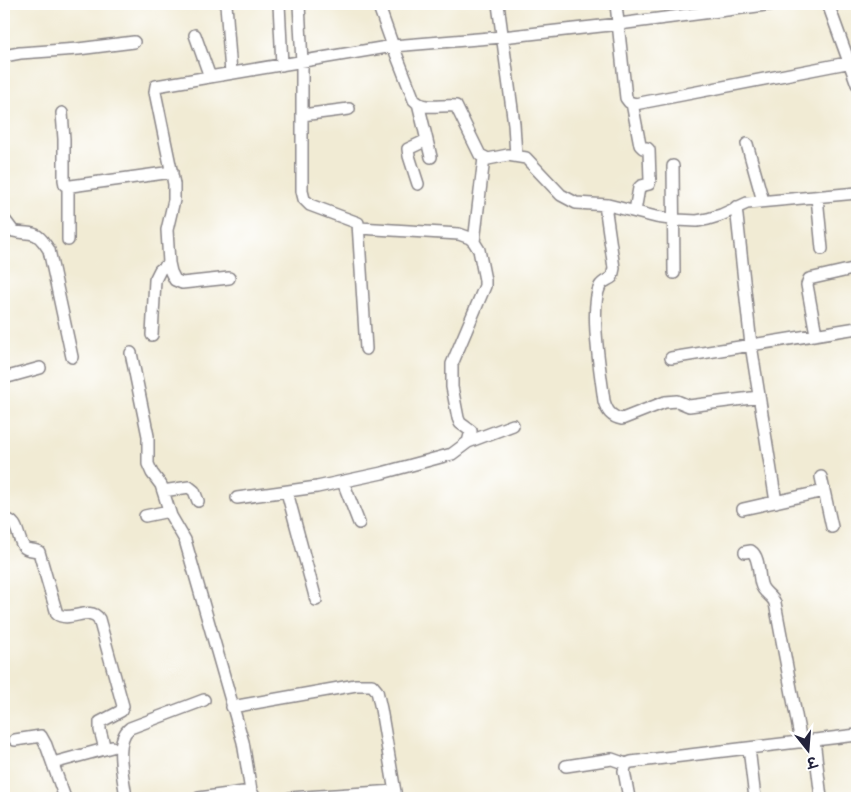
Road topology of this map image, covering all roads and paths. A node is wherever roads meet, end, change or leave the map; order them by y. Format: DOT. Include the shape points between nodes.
graph roads {
  1 [pos="226,4"];
  2 [pos="279,4"];
  3 [pos="299,4"];
  4 [pos="378,4"];
  5 [pos="498,4"];
  6 [pos="616,4"];
  7 [pos="773,4"];
  8 [pos="828,4"];
  9 [pos="619,24"];
  10 [pos="195,35"];
  11 [pos="502,37"];
  12 [pos="134,42"];
  13 [pos="393,46"];
  14 [pos="4,56"];
  15 [pos="853,61"];
  16 [pos="302,63"];
  17 [pos="282,65"];
  18 [pos="230,73"];
  19 [pos="210,77"];
  20 [pos="857,84"];
  21 [pos="632,103"];
  22 [pos="418,104"];
  23 [pos="349,109"];
  24 [pos="62,113"];
  25 [pos="302,116"];
  26 [pos="427,140"];
  27 [pos="747,144"];
  28 [pos="516,156"];
  29 [pos="431,157"];
  30 [pos="484,158"];
  31 [pos="673,166"];
  32 [pos="172,172"];
  33 [pos="418,184"];
  34 [pos="68,186"];
  35 [pos="857,193"];
  36 [pos="817,197"];
  37 [pos="763,201"];
  38 [pos="604,205"];
  39 [pos="736,207"];
  40 [pos="635,211"];
  41 [pos="4,219"];
  42 [pos="674,220"];
  43 [pos="359,228"];
  44 [pos="68,240"];
  45 [pos="474,242"];
  46 [pos="822,249"];
  47 [pos="169,263"];
  48 [pos="857,268"];
  49 [pos="674,273"];
  50 [pos="229,278"];
  51 [pos="857,328"];
  52 [pos="816,334"];
  53 [pos="152,335"];
  54 [pos="750,345"];
  55 [pos="366,349"];
  56 [pos="131,354"];
  57 [pos="72,357"];
  58 [pos="671,358"];
  59 [pos="40,368"];
  60 [pos="4,378"];
  61 [pos="759,397"];
  62 [pos="513,425"];
  63 [pos="468,442"];
  64 [pos="821,477"];
  65 [pos="343,482"];
  66 [pos="163,491"];
  67 [pos="824,491"];
  68 [pos="286,492"];
  69 [pos="237,498"];
  70 [pos="198,501"];
  71 [pos="776,502"];
  72 [pos="743,509"];
  73 [pos="169,511"];
  74 [pos="146,516"];
  75 [pos="4,518"];
  76 [pos="359,523"];
  77 [pos="832,527"];
  78 [pos="745,552"];
  79 [pos="316,600"];
  80 [pos="204,700"];
  81 [pos="232,707"];
  82 [pos="857,735"];
  83 [pos="15,740"];
  84 [pos="814,740"];
  85 [pos="801,742"];
  86 [pos="121,744"];
  87 [pos="749,748"];
  88 [pos="105,749"];
  89 [pos="53,763"];
  90 [pos="626,764"];
  91 [pos="566,766"];
  92 [pos="395,794"];
  93 [pos="253,795"];
  94 [pos="64,796"];
  95 [pos="52,798"];
  96 [pos="126,798"];
  97 [pos="199,798"];
  98 [pos="290,798"];
  99 [pos="629,798"];
  100 [pos="755,798"];
  101 [pos="821,798"];
  1 -- 18 [label="street"];
  2 -- 17 [label="street"];
  3 -- 16 [label="street"];
  4 -- 13 [label="street"];
  5 -- 11 [label="street"];
  6 -- 9 [label="street"];
  7 -- 9 [label="street"];
  8 -- 15 [label="street"];
  9 -- 11 [label="street"];
  9 -- 21 [label="street" via="626,98"];
  10 -- 19 [label="street"];
  11 -- 13 [label="street"];
  11 -- 28 [label="street"];
  12 -- 14 [label="street"];
  13 -- 16 [label="street"];
  13 -- 22 [label="street"];
  15 -- 20 [label="street"];
  15 -- 21 [label="street"];
  16 -- 17 [label="street"];
  16 -- 25 [label="street"];
  17 -- 18 [label="street"];
  18 -- 19 [label="street"];
  19 -- 32 [label="street" via="159,85 154,89"];
  21 -- 40 [label="street" via="640,145 649,150 650,180 649,184 638,188"];
  22 -- 26 [label="street"];
  22 -- 30 [label="street" via="456,106"];
  23 -- 25 [label="street"];
  24 -- 34 [label="street" via="64,180"];
  25 -- 43 [label="street" via="304,199 310,205 354,221"];
  26 -- 29 [label="street"];
  26 -- 33 [label="street" via="408,149"];
  27 -- 37 [label="street"];
  28 -- 30 [label="street"];
  28 -- 38 [label="street" via="526,158 568,200"];
  30 -- 45 [label="street"];
  31 -- 42 [label="street"];
  32 -- 34 [label="street"];
  32 -- 47 [label="street" via="175,193 167,230"];
  34 -- 44 [label="street"];
  35 -- 36 [label="street"];
  36 -- 37 [label="street"];
  36 -- 46 [label="street"];
  37 -- 39 [label="street"];
  38 -- 40 [label="street"];
  38 -- 61 [label="street" via="614,268 612,276 599,288 595,320 608,412 622,419 665,402 676,401 689,406"];
  39 -- 42 [label="street" via="697,221"];
  39 -- 54 [label="street"];
  40 -- 42 [label="street"];
  41 -- 57 [label="street" via="13,231 35,234 49,250"];
  42 -- 49 [label="street"];
  43 -- 45 [label="street" via="458,234"];
  43 -- 55 [label="street"];
  45 -- 63 [label="street" via="485,273 485,286 456,352 451,374 458,418 471,431"];
  47 -- 50 [label="street" via="175,280 182,283"];
  47 -- 53 [label="street" via="155,280"];
  48 -- 52 [label="street" via="808,279"];
  51 -- 52 [label="street"];
  52 -- 54 [label="street"];
  54 -- 58 [label="street"];
  54 -- 61 [label="street"];
  56 -- 66 [label="street" via="147,430 148,464"];
  59 -- 60 [label="street"];
  61 -- 71 [label="street"];
  62 -- 63 [label="street"];
  63 -- 65 [label="street" via="452,454"];
  64 -- 67 [label="street"];
  65 -- 68 [label="street"];
  65 -- 76 [label="street"];
  66 -- 70 [label="street" via="189,487"];
  66 -- 73 [label="street"];
  67 -- 71 [label="street"];
  67 -- 77 [label="street"];
  68 -- 69 [label="street"];
  68 -- 79 [label="street"];
  71 -- 72 [label="street"];
  73 -- 74 [label="street"];
  73 -- 81 [label="street" via="185,540"];
  75 -- 88 [label="street" via="14,524 24,547 39,552 57,614 65,617 92,613 99,619 123,706 121,711 100,722"];
  78 -- 85 [label="street" via="755,554 761,584 775,603"];
  80 -- 86 [label="street" via="130,728"];
  81 -- 92 [label="street" via="372,685 382,709"];
  81 -- 93 [label="street"];
  82 -- 84 [label="street"];
  83 -- 89 [label="street" via="41,736"];
  84 -- 85 [label="street"];
  84 -- 101 [label="street"];
  85 -- 87 [label="street"];
  86 -- 88 [label="street"];
  86 -- 96 [label="street"];
  87 -- 90 [label="street" via="643,759"];
  87 -- 100 [label="street"];
  88 -- 89 [label="street"];
  89 -- 94 [label="street"];
  90 -- 91 [label="street" via="612,759"];
  90 -- 99 [label="street" via="624,771"];
  92 -- 98 [label="street"];
  93 -- 97 [label="street"];
  94 -- 95 [label="street"];
}
